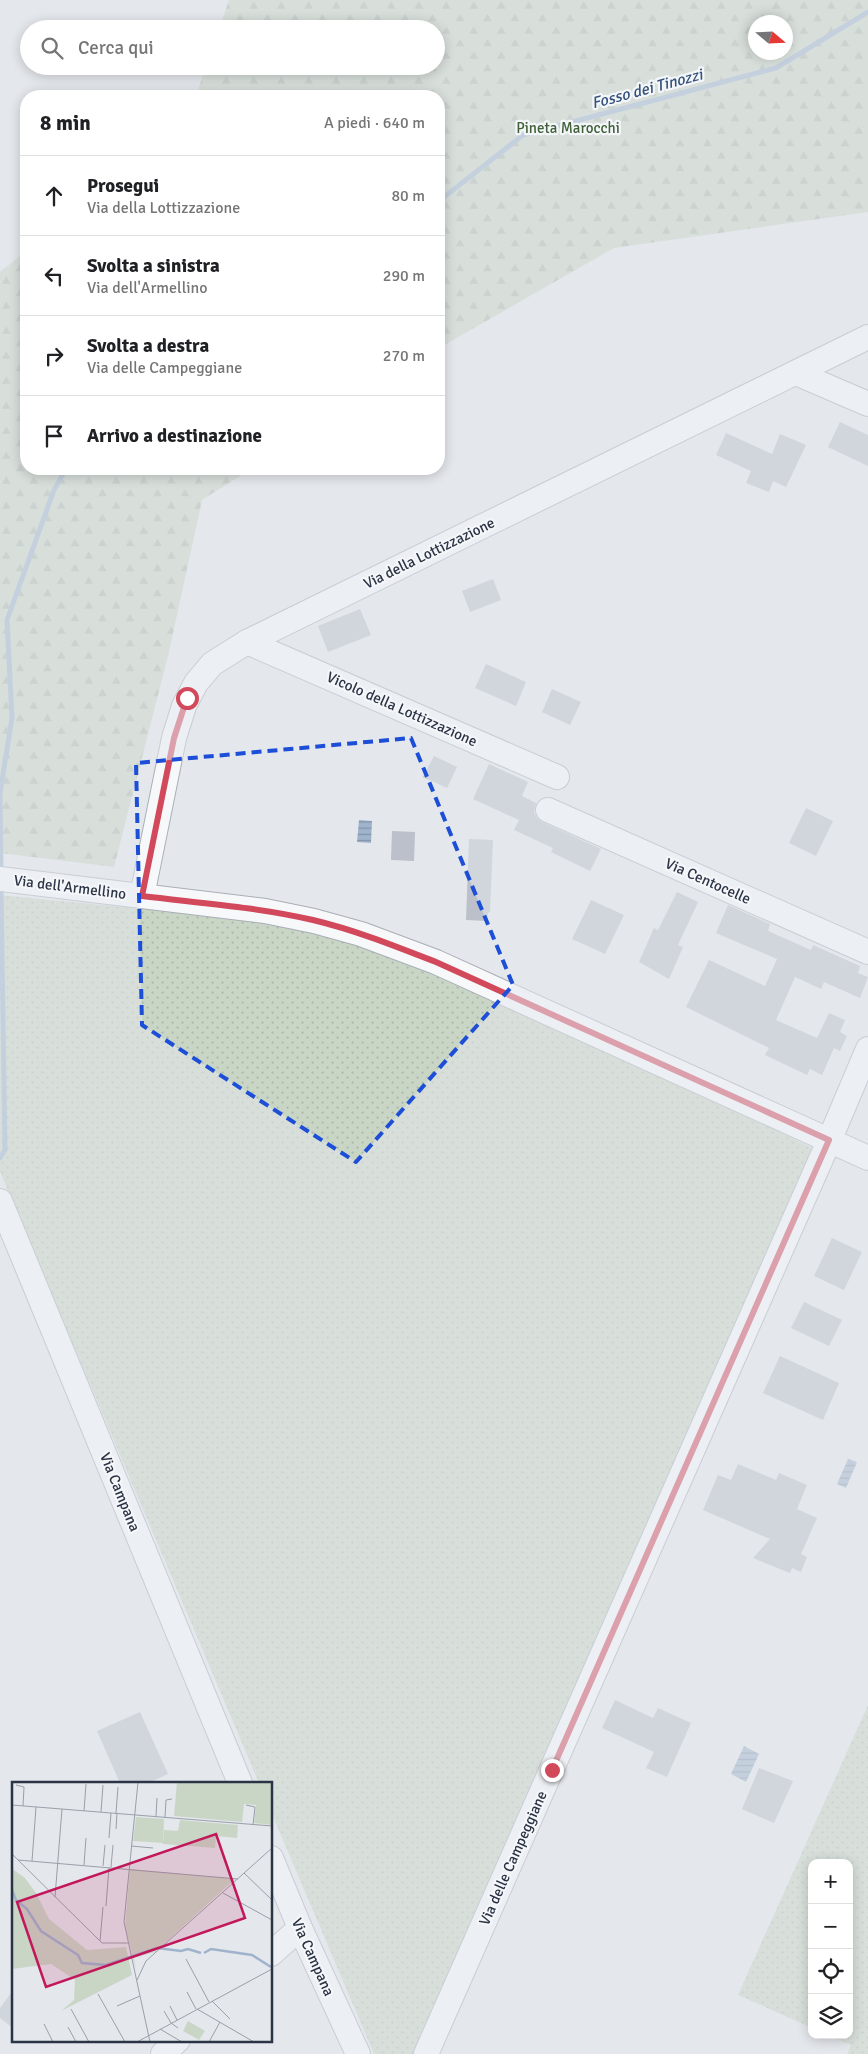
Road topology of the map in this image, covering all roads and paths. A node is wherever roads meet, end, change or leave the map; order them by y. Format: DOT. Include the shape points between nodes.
graph roads {
  1 [pos="868,337"];
  2 [pos="796,373"];
  3 [pos="868,404"];
  4 [pos="248,642"];
  5 [pos="557,777"];
  6 [pos="548,810"];
  7 [pos="10,880"];
  8 [pos="142,896"];
  9 [pos="868,952"];
  10 [pos="868,1049"];
  11 [pos="829,1140"];
  12 [pos="868,1158"];
  13 [pos="0,1201"];
  14 [pos="240,1782"];
  15 [pos="272,1860"];
  16 [pos="300,1928"];
  17 [pos="272,1953"];
  18 [pos="176,2042"];
  19 [pos="163,2054"];
  20 [pos="358,2054"];
  21 [pos="426,2054"];
  1 -- 2 [label="street, Via della Lottizzazione"];
  2 -- 3 [label="street"];
  2 -- 4 [label="street, Via della Lottizzazione"];
  4 -- 5 [label="street, Vicolo della Lottizzazione"];
  4 -- 8 [label="street, Via della Lottizzazione" via="207,669 184,706 174,738"];
  6 -- 9 [label="street, Via Centocelle"];
  7 -- 8 [label="street, Via dell'Armellino"];
  8 -- 11 [label="street, Via dell'Armellino" via="284,914 379,940"];
  10 -- 11 [label="street, Via delle Campeggiane"];
  11 -- 12 [label="street, Via dell'Armellino"];
  11 -- 21 [label="street, Via delle Campeggiane"];
  13 -- 14 [label="street, Via Campana"];
  15 -- 16 [label="street, Via Campana"];
  16 -- 17 [label="street"];
  16 -- 20 [label="street, Via Campana"];
  18 -- 19 [label="street"];
}
